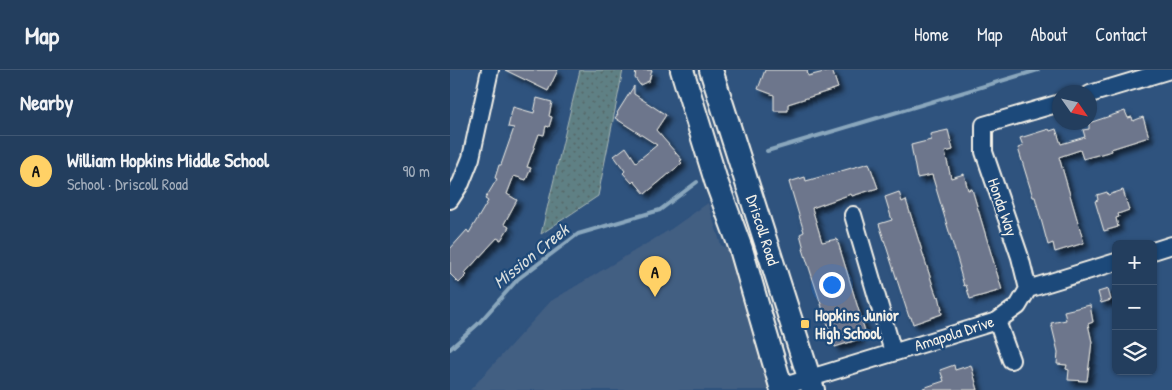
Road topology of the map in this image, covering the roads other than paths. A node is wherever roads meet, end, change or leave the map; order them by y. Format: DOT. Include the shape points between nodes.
graph roads {
  1 [pos="490,70"];
  2 [pos="682,70"];
  3 [pos="711,70"];
  4 [pos="1170,70"];
  5 [pos="1097,92"];
  6 [pos="1052,104"];
  7 [pos="450,200"];
  8 [pos="853,215"];
  9 [pos="1172,245"];
  10 [pos="1157,250"];
  11 [pos="1112,263"];
  12 [pos="1028,289"];
  13 [pos="997,322"];
  14 [pos="893,352"];
  15 [pos="1011,360"];
  16 [pos="811,384"];
  17 [pos="782,388"];
  1 -- 7 [label="street" via="471,158 462,184"];
  2 -- 17 [label="street, Driscoll Road" via="716,182 741,249"];
  3 -- 16 [label="street, Driscoll Road"];
  4 -- 5 [label="street"];
  6 -- 12 [label="street, Honda Way" via="984,125 984,152"];
  8 -- 14 [label="street"];
  9 -- 10 [label="street"];
  11 -- 12 [label="street"];
  12 -- 13 [label="street, Amapola Drive" via="1018,306"];
  13 -- 14 [label="street, Amapola Drive"];
  13 -- 15 [label="street"];
  14 -- 16 [label="street, Amapola Drive"];
  16 -- 17 [label="street, Amapola Drive"];
}
